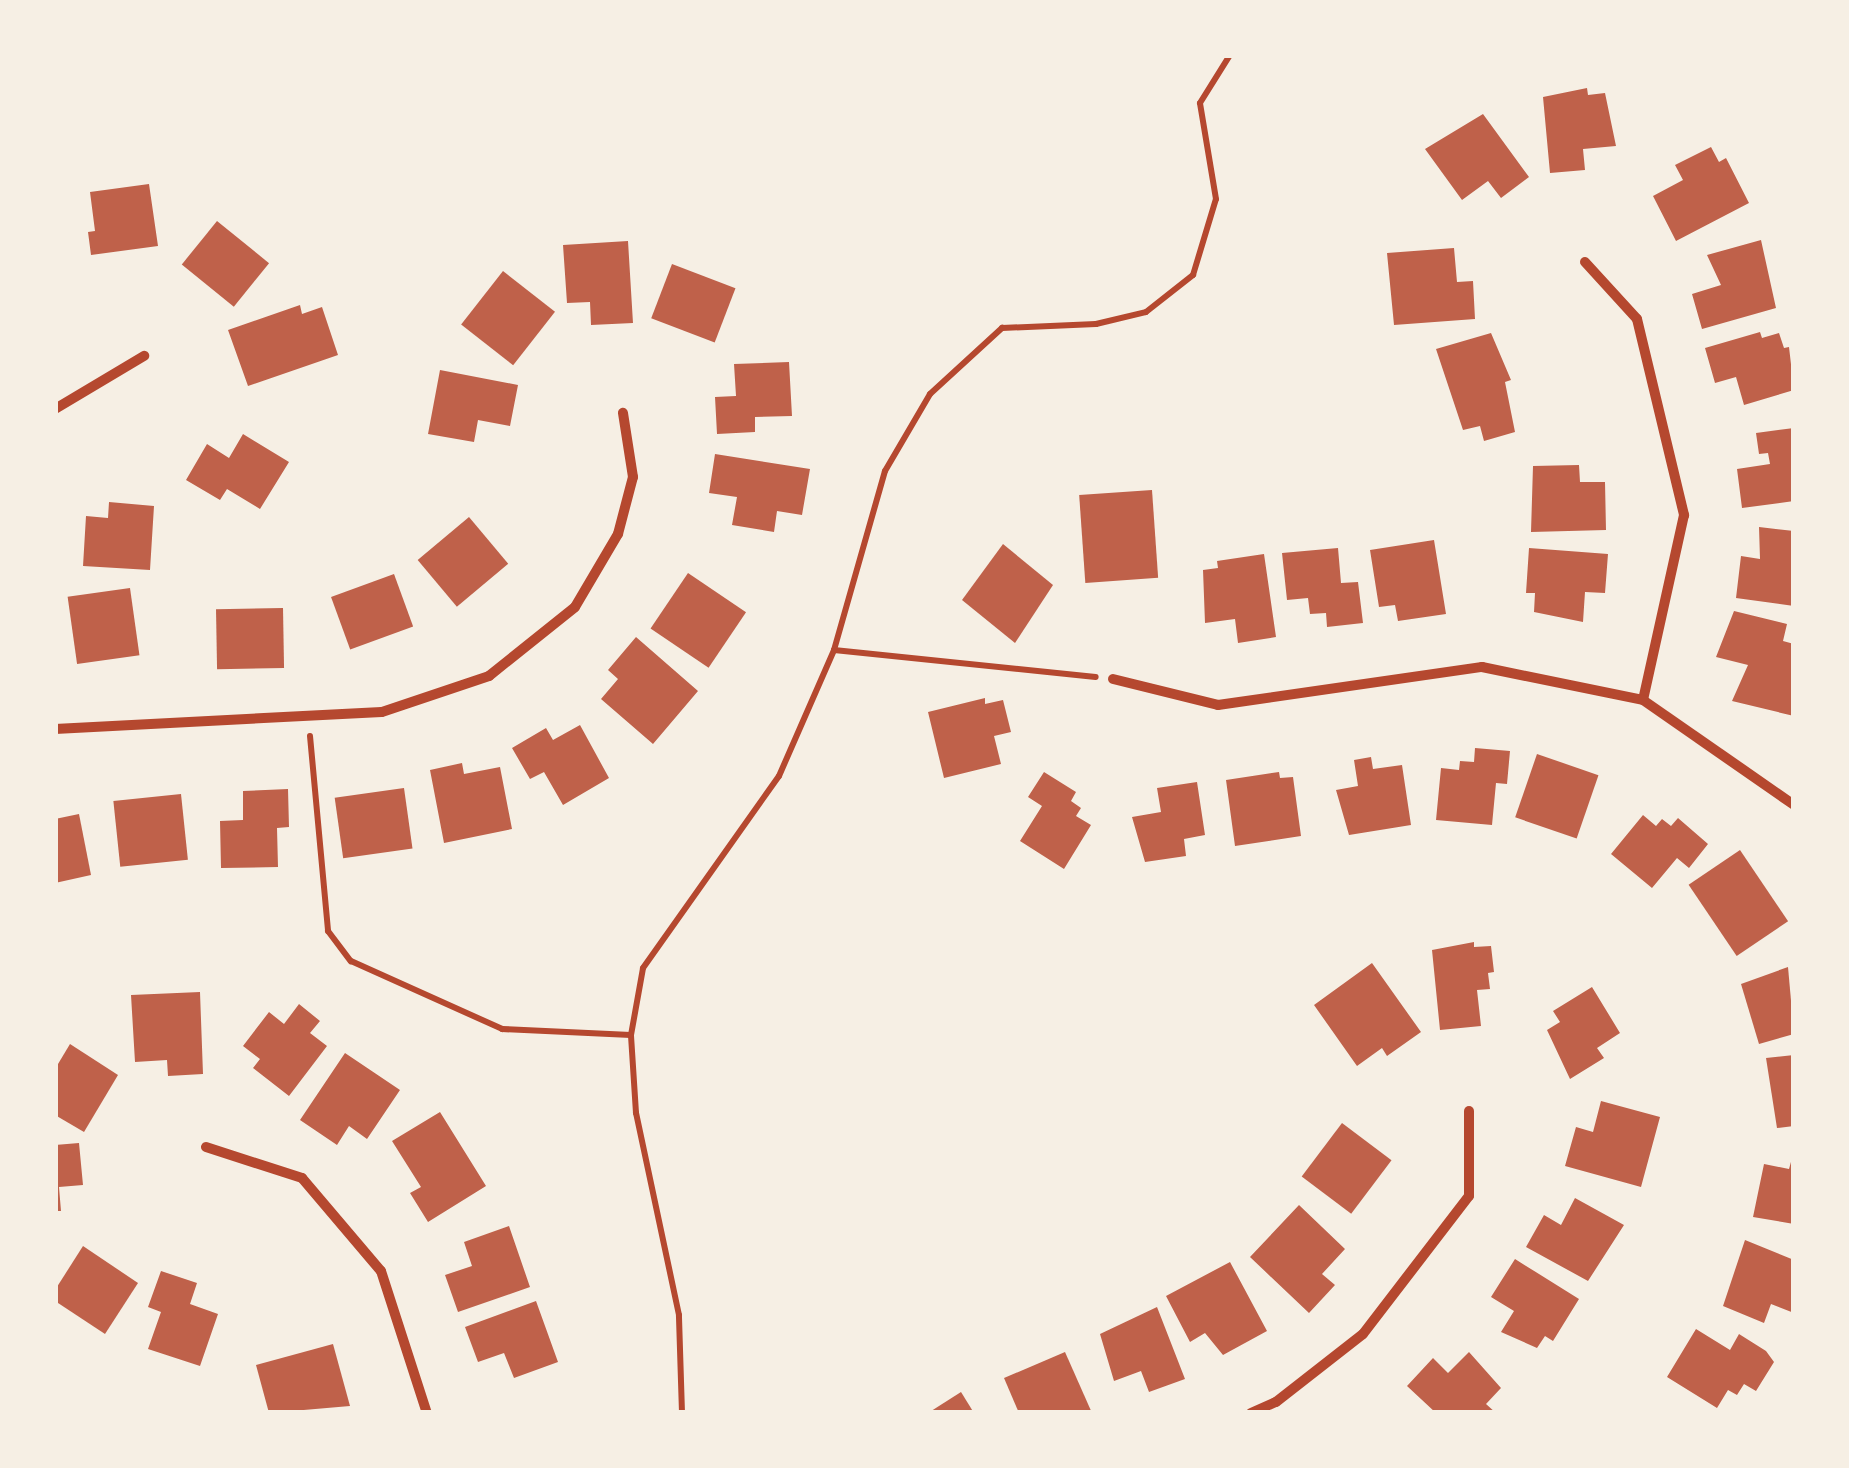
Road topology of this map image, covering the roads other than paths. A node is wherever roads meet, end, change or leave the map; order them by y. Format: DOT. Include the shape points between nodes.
graph roads {
  1 [pos="1585,262"];
  2 [pos="144,356"];
  3 [pos="55,409"];
  4 [pos="622,414"];
  5 [pos="1113,679"];
  6 [pos="1643,700"];
  7 [pos="55,728"];
  8 [pos="1794,804"];
  9 [pos="1469,1112"];
  10 [pos="206,1147"];
  11 [pos="426,1413"];
  12 [pos="1251,1413"];
  1 -- 6 [label="street" via="1637,320 1684,515"];
  2 -- 3 [label="street"];
  4 -- 7 [label="street" via="633,477 618,534 575,607 489,676 382,712"];
  5 -- 6 [label="street" via="1218,705 1482,666"];
  6 -- 8 [label="street"];
  9 -- 12 [label="street" via="1470,1196 1363,1334 1276,1402"];
  10 -- 11 [label="street" via="302,1178 381,1271"];
}
